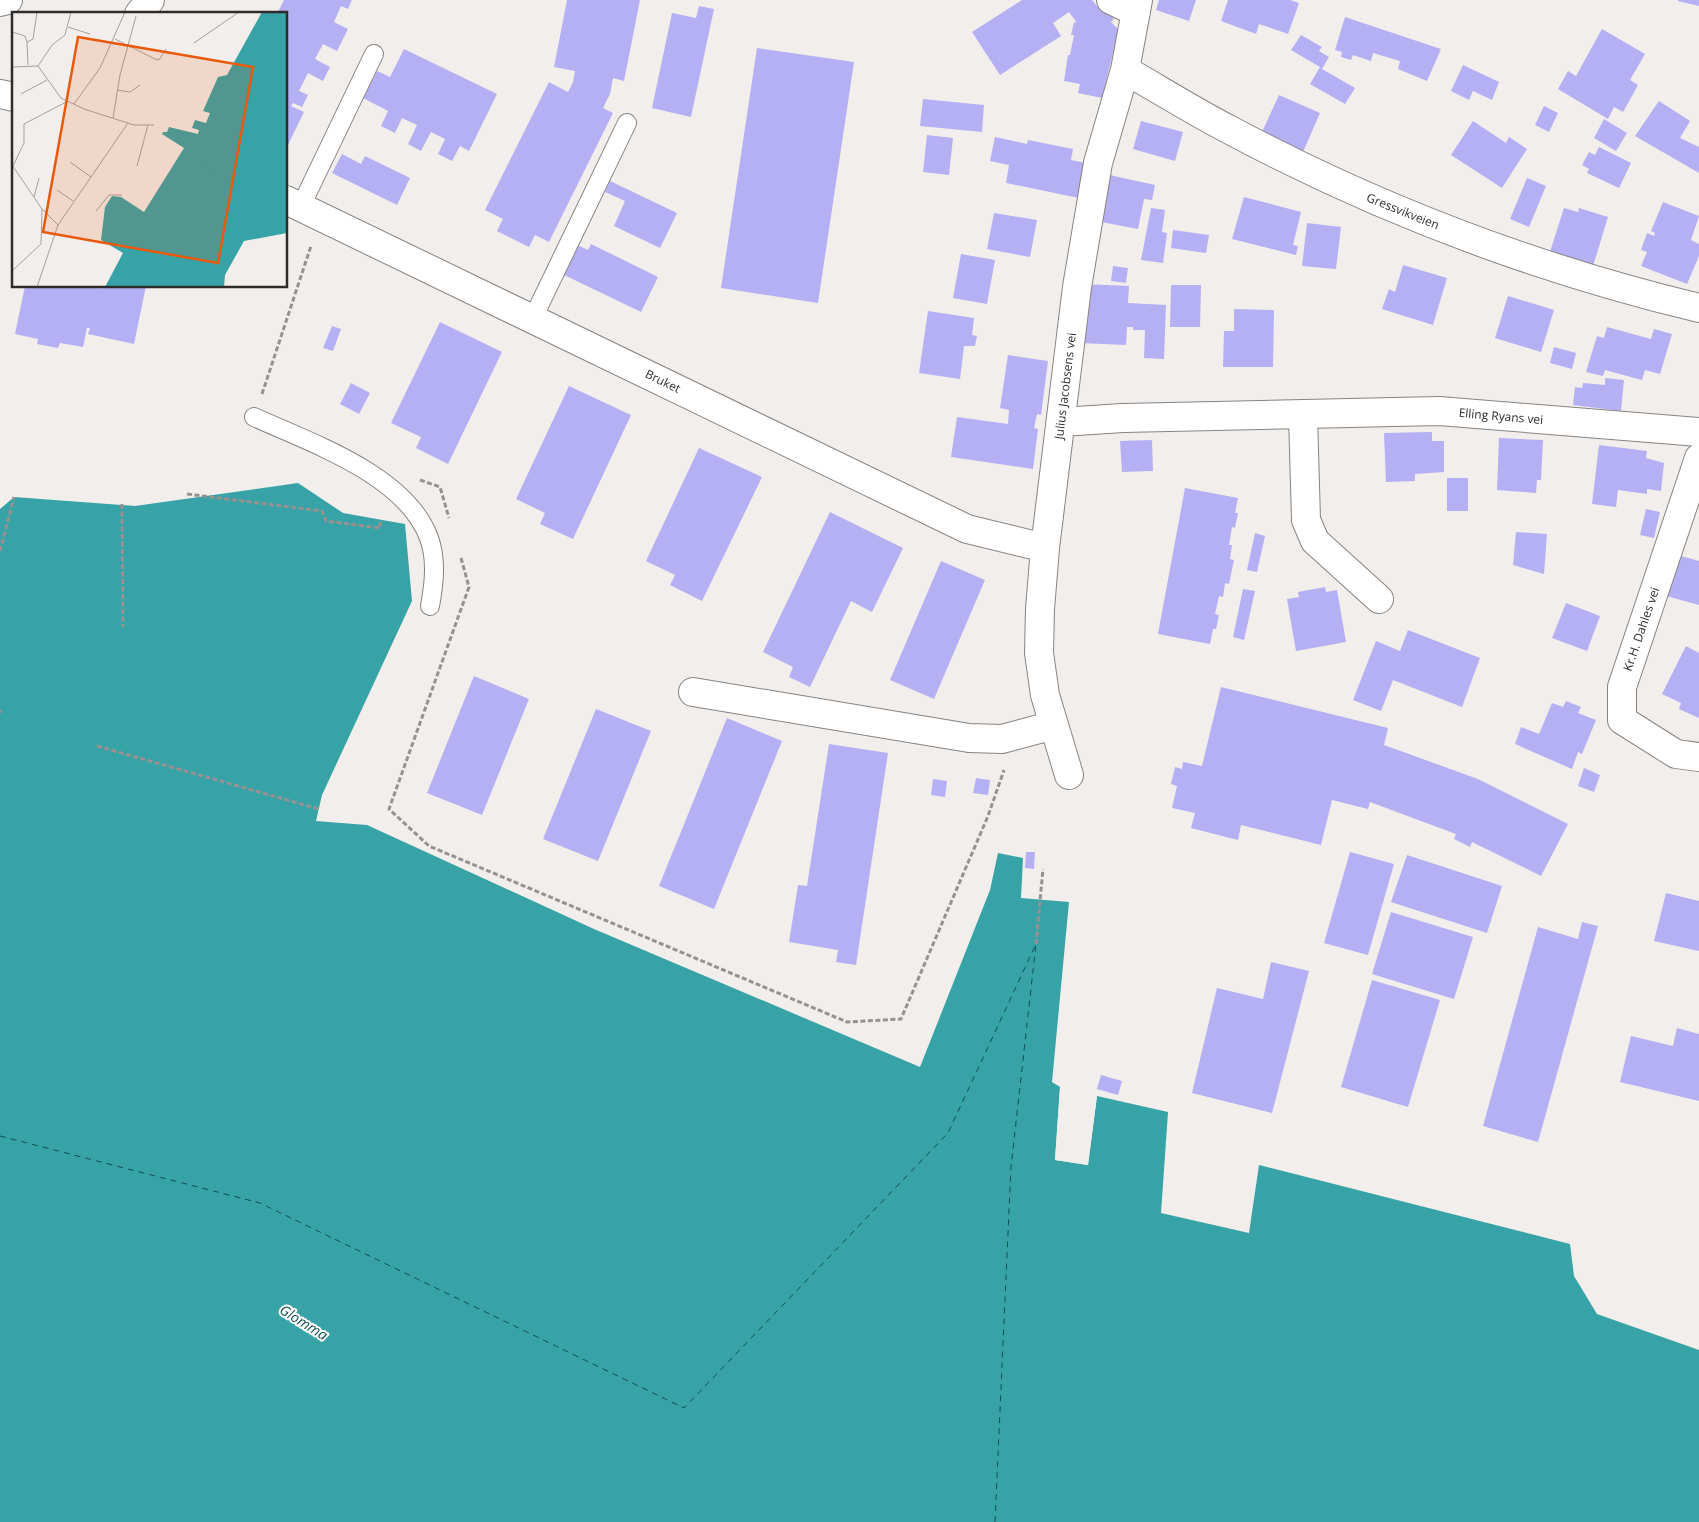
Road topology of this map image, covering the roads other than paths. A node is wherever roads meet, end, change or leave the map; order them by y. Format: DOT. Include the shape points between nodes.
graph roads {
  1 [pos="8,0"];
  2 [pos="150,0"];
  3 [pos="1111,0"];
  4 [pos="0,2"];
  5 [pos="1137,6"];
  6 [pos="141,12"];
  7 [pos="374,54"];
  8 [pos="1125,70"];
  9 [pos="627,123"];
  10 [pos="303,208"];
  11 [pos="1699,308"];
  12 [pos="533,318"];
  13 [pos="1303,415"];
  14 [pos="254,417"];
  15 [pos="1060,422"];
  16 [pos="1699,432"];
  17 [pos="1699,458"];
  18 [pos="1045,548"];
  19 [pos="1378,598"];
  20 [pos="430,606"];
  21 [pos="693,692"];
  22 [pos="1054,725"];
  23 [pos="1699,757"];
  24 [pos="1069,774"];
  1 -- 4 [label="street"];
  2 -- 6 [label="street"];
  3 -- 5 [label="street"];
  5 -- 8 [label="street, Julius Jacobsens vei"];
  7 -- 10 [label="lane"];
  8 -- 11 [label="street, Gressvikveien" via="1230,131 1372,198 1468,237 1619,289"];
  8 -- 15 [label="street, Julius Jacobsens vei" via="1098,163 1077,288"];
  9 -- 12 [label="lane"];
  10 -- 12 [label="street, Bruket"];
  12 -- 18 [label="street, Bruket" via="967,529"];
  13 -- 15 [label="street, Elling Ryans vei"];
  13 -- 16 [label="street, Elling Ryans vei" via="1439,411"];
  13 -- 19 [label="street" via="1306,520 1315,541"];
  14 -- 20 [label="lane" via="348,459 406,501 420,518 430,539 434,562"];
  15 -- 18 [label="street, Julius Jacobsens vei"];
  17 -- 23 [label="street, Kr.H. Dahles vei" via="1622,687 1622,720 1676,754"];
  18 -- 22 [label="street, Julius Jacobsens vei" via="1039,653 1045,695"];
  21 -- 22 [label="street" via="969,738 1002,739"];
  22 -- 24 [label="street, Julius Jacobsens vei"];
}
